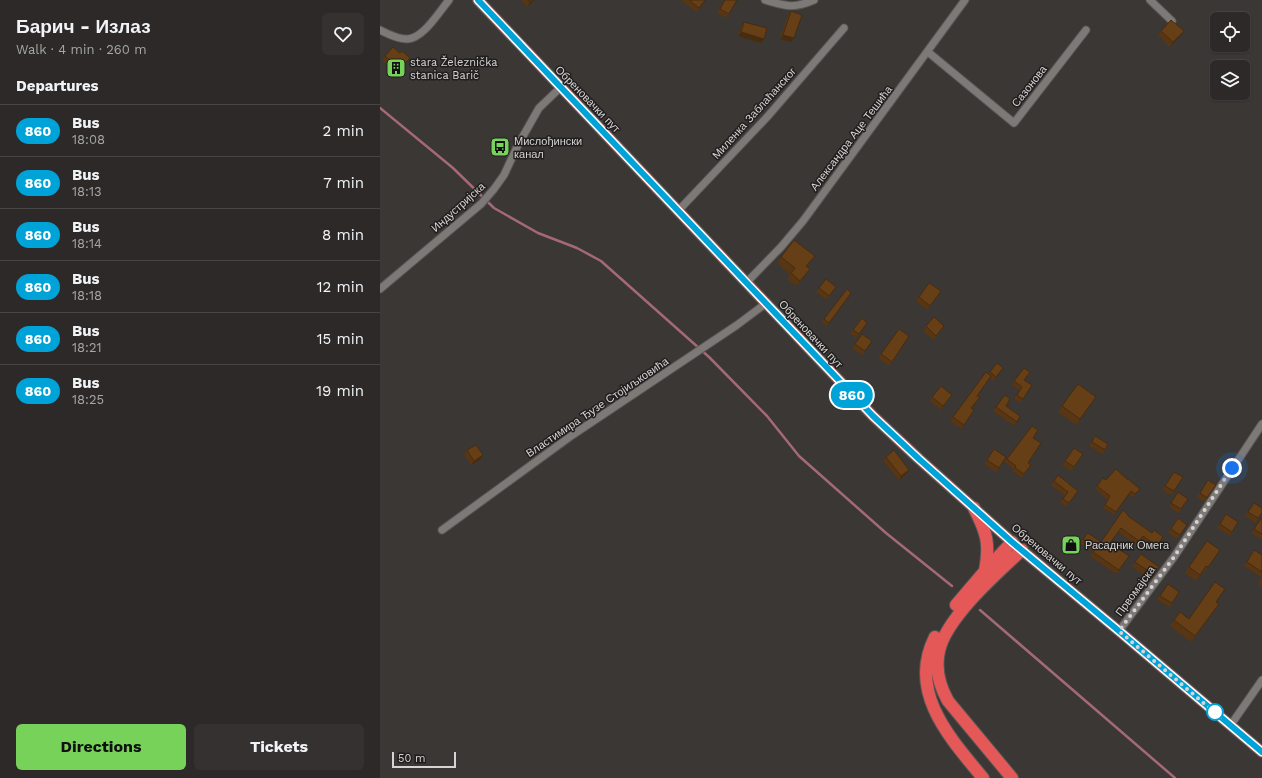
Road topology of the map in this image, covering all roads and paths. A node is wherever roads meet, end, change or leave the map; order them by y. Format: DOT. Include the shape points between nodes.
graph roads {
  1 [pos="449,0"];
  2 [pos="478,0"];
  3 [pos="765,0"];
  4 [pos="814,0"];
  5 [pos="965,0"];
  6 [pos="1150,0"];
  7 [pos="1172,21"];
  8 [pos="844,28"];
  9 [pos="380,30"];
  10 [pos="1086,30"];
  11 [pos="928,52"];
  12 [pos="560,87"];
  13 [pos="678,211"];
  14 [pos="746,283"];
  15 [pos="380,289"];
  16 [pos="766,304"];
  17 [pos="1262,424"];
  18 [pos="974,508"];
  19 [pos="442,530"];
  20 [pos="1012,542"];
  21 [pos="1022,550"];
  22 [pos="985,571"];
  23 [pos="1119,631"];
  24 [pos="1262,680"];
  25 [pos="1230,726"];
  26 [pos="1262,752"];
  27 [pos="983,778"];
  28 [pos="1012,778"];
  1 -- 9 [label="street" via="423,32 412,39 403,39"];
  2 -- 12 [label="main road, Обреновачки пут"];
  3 -- 4 [label="street" via="790,6"];
  5 -- 11 [label="street, Александра Аце Тешића"];
  6 -- 7 [label="street"];
  8 -- 13 [label="street, Миленка Заблаћанског" via="768,116"];
  10 -- 11 [label="street, Сазонова" via="1014,123"];
  11 -- 14 [label="street, Александра Аце Тешића" via="803,221"];
  12 -- 13 [label="main road, Обреновачки пут"];
  12 -- 15 [label="street, Индустријска" via="539,108 504,175 490,194"];
  13 -- 14 [label="main road, Обреновачки пут"];
  14 -- 16 [label="main road, Обреновачки пут"];
  16 -- 18 [label="main road, Обреновачки пут" via="873,416"];
  16 -- 19 [label="street, Властимира Ђузе Стојиљковића" via="571,436"];
  17 -- 23 [label="street, Првомајска" via="1174,557"];
  18 -- 20 [label="main road, Обреновачки пут"];
  18 -- 22 [label="highway" via="988,545"];
  20 -- 21 [label="main road, Обреновачки пут"];
  20 -- 22 [label="highway"];
  21 -- 23 [label="main road, Обреновачки пут"];
  21 -- 28 [label="highway" via="988,582 951,624 939,650 937,664 941,688 948,701"];
  22 -- 27 [label="highway" via="941,627 930,652 926,670 928,692 937,717"];
  23 -- 25 [label="main road, Обреновачки пут"];
  24 -- 25 [label="street"];
  25 -- 26 [label="main road, Обреновачки пут"];
}
